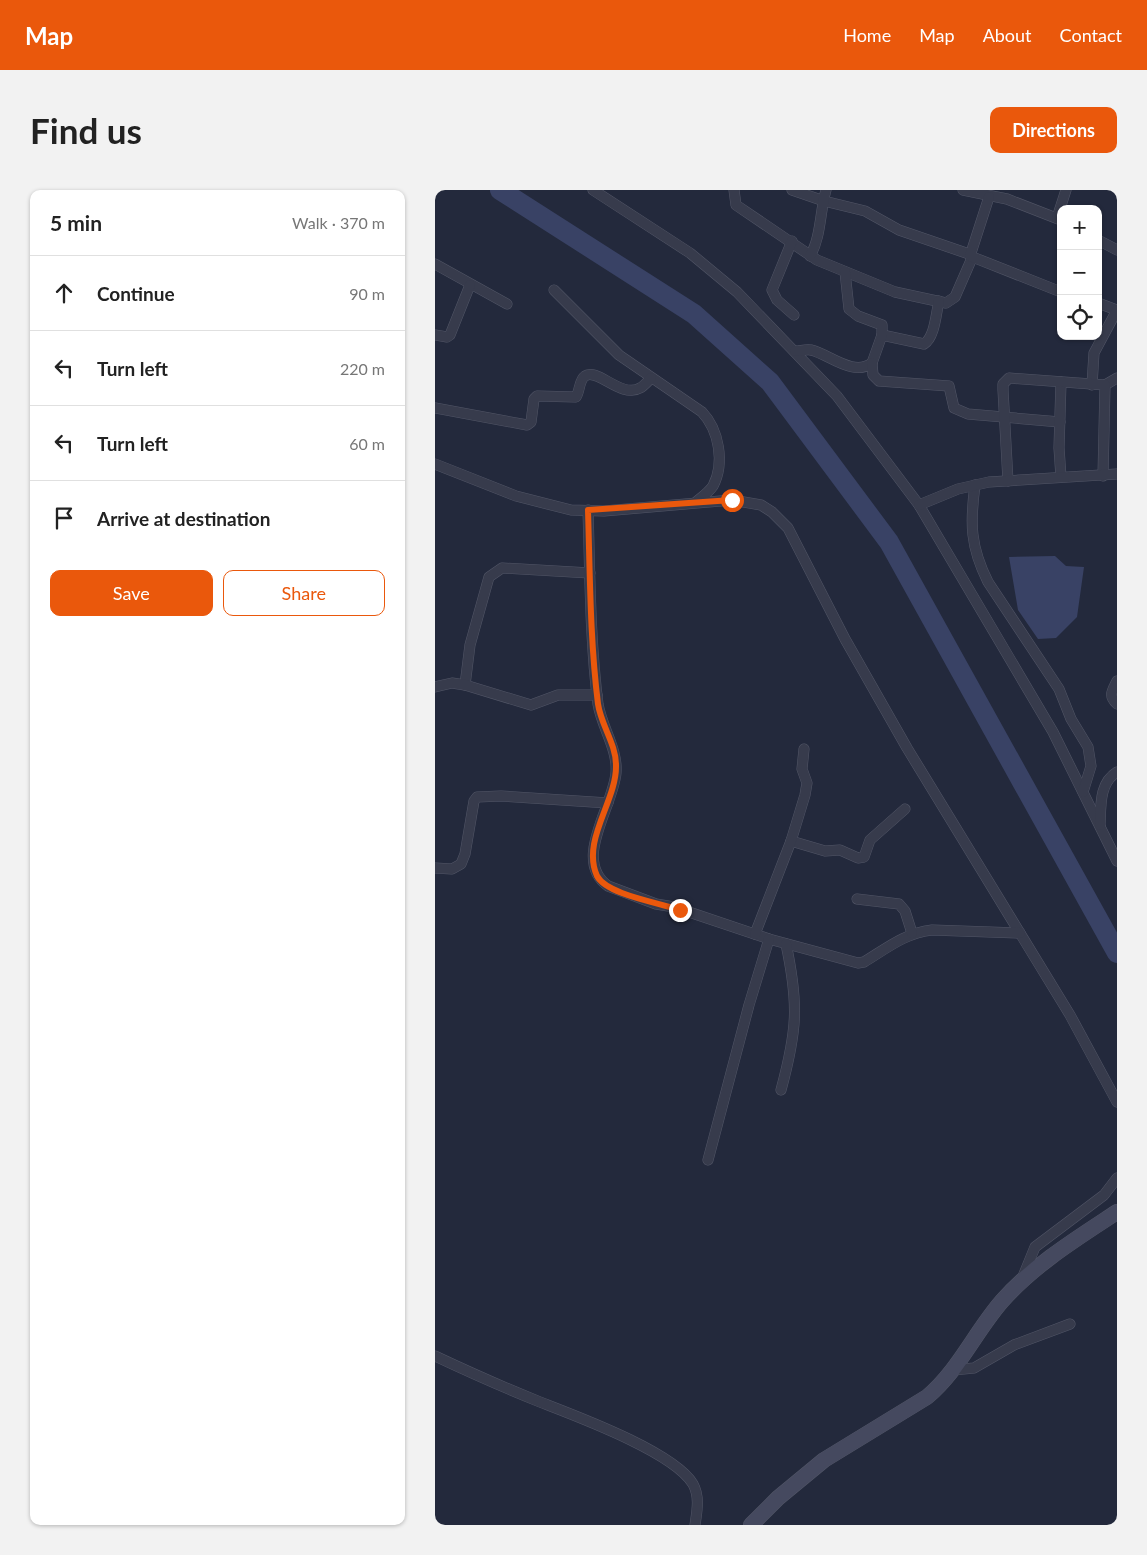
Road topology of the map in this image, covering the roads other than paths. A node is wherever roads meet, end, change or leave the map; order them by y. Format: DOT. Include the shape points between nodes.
graph roads {
  1 [pos="593,190"];
  2 [pos="734,190"];
  3 [pos="792,190"];
  4 [pos="826,190"];
  5 [pos="963,190"];
  6 [pos="1066,190"];
  7 [pos="975,192"];
  8 [pos="989,197"];
  9 [pos="824,201"];
  10 [pos="1062,205"];
  11 [pos="1057,218"];
  12 [pos="792,241"];
  13 [pos="1102,242"];
  14 [pos="1117,250"];
  15 [pos="810,256"];
  16 [pos="970,256"];
  17 [pos="435,264"];
  18 [pos="845,272"];
  19 [pos="470,285"];
  20 [pos="554,290"];
  21 [pos="1057,290"];
  22 [pos="939,301"];
  23 [pos="507,304"];
  24 [pos="1102,305"];
  25 [pos="1117,310"];
  26 [pos="794,315"];
  27 [pos="435,335"];
  28 [pos="882,335"];
  29 [pos="795,351"];
  30 [pos="872,363"];
  31 [pos="651,378"];
  32 [pos="1117,378"];
  33 [pos="1061,382"];
  34 [pos="1092,385"];
  35 [pos="1105,385"];
  36 [pos="435,408"];
  37 [pos="1005,419"];
  38 [pos="1060,422"];
  39 [pos="435,464"];
  40 [pos="1117,474"];
  41 [pos="1103,476"];
  42 [pos="1061,477"];
  43 [pos="1007,481"];
  44 [pos="975,484"];
  45 [pos="696,502"];
  46 [pos="919,505"];
  47 [pos="588,510"];
  48 [pos="590,573"];
  49 [pos="1117,681"];
  50 [pos="465,684"];
  51 [pos="435,688"];
  52 [pos="597,695"];
  53 [pos="1117,704"];
  54 [pos="804,749"];
  55 [pos="1117,772"];
  56 [pos="1083,792"];
  57 [pos="608,803"];
  58 [pos="905,809"];
  59 [pos="1100,826"];
  60 [pos="791,841"];
  61 [pos="1117,861"];
  62 [pos="435,868"];
  63 [pos="857,900"];
  64 [pos="912,933"];
  65 [pos="755,934"];
  66 [pos="1020,934"];
  67 [pos="769,939"];
  68 [pos="786,944"];
  69 [pos="781,1090"];
  70 [pos="1117,1102"];
  71 [pos="708,1160"];
  72 [pos="1117,1178"];
  73 [pos="1117,1212"];
  74 [pos="1022,1280"];
  75 [pos="1070,1324"];
  76 [pos="435,1356"];
  77 [pos="953,1370"];
  78 [pos="695,1525"];
  79 [pos="751,1525"];
  1 -- 29 [label="street" via="690,253 737,292"];
  2 -- 12 [label="street" via="736,205"];
  3 -- 9 [label="street"];
  4 -- 9 [label="street"];
  5 -- 7 [label="street"];
  6 -- 10 [label="street"];
  7 -- 8 [label="street"];
  8 -- 11 [label="street" via="1007,199"];
  8 -- 16 [label="street"];
  9 -- 15 [label="street" via="818,237"];
  9 -- 16 [label="street" via="865,211 907,233"];
  12 -- 15 [label="street"];
  12 -- 26 [label="street" via="772,290 777,300"];
  13 -- 14 [label="street"];
  15 -- 18 [label="street"];
  16 -- 21 [label="street"];
  16 -- 22 [label="street" via="954,300 948,303"];
  17 -- 19 [label="street"];
  18 -- 22 [label="street" via="895,292"];
  18 -- 28 [label="street" via="849,309 858,316 880,323"];
  19 -- 23 [label="street"];
  19 -- 27 [label="street" via="450,335"];
  20 -- 31 [label="street" via="619,355"];
  22 -- 28 [label="street" via="931,333 924,344"];
  24 -- 25 [label="street"];
  25 -- 34 [label="street" via="1094,353"];
  28 -- 30 [label="street"];
  29 -- 30 [label="street" via="813,351 845,365"];
  29 -- 46 [label="street" via="837,396"];
  30 -- 37 [label="street" via="873,375 879,381 949,386 952,403 959,411"];
  31 -- 36 [label="street" via="640,388 632,390 613,385 595,374 586,375 576,397 537,396 531,422 527,425"];
  31 -- 45 [label="street" via="702,412 715,431 718,446 716,479"];
  32 -- 35 [label="street"];
  33 -- 34 [label="street"];
  33 -- 37 [label="street" via="1005,380"];
  33 -- 38 [label="street"];
  34 -- 35 [label="street"];
  35 -- 41 [label="street"];
  37 -- 38 [label="street"];
  37 -- 43 [label="street"];
  38 -- 42 [label="street"];
  39 -- 47 [label="street" via="516,496 571,510"];
  40 -- 41 [label="street"];
  41 -- 42 [label="street"];
  42 -- 43 [label="street"];
  43 -- 44 [label="street"];
  44 -- 46 [label="street"];
  44 -- 56 [label="street" via="971,534 979,563 988,582 1059,689 1071,719 1088,747 1091,766"];
  45 -- 47 [label="street"];
  45 -- 66 [label="street" via="732,500 761,505 787,528 902,740"];
  46 -- 56 [label="street" via="1053,732"];
  47 -- 48 [label="street"];
  48 -- 50 [label="street" via="502,568 494,572 489,577 473,635"];
  48 -- 52 [label="street"];
  49 -- 53 [label="street" via="1111,698"];
  50 -- 51 [label="street" via="453,683"];
  50 -- 52 [label="street" via="531,705 558,695"];
  52 -- 57 [label="street" via="603,727 617,764"];
  54 -- 60 [label="street" via="802,769 807,788"];
  55 -- 59 [label="street" via="1105,784"];
  56 -- 59 [label="street"];
  57 -- 62 [label="street" via="477,797 461,864 452,869"];
  57 -- 65 [label="street" via="593,853 594,866 602,882 656,904"];
  58 -- 60 [label="street" via="870,840 863,857 840,850 825,852"];
  59 -- 61 [label="street"];
  60 -- 65 [label="street"];
  63 -- 64 [label="street" via="899,904"];
  64 -- 66 [label="street" via="932,930"];
  64 -- 68 [label="street" via="858,963"];
  65 -- 67 [label="street"];
  66 -- 70 [label="street"];
  67 -- 68 [label="street"];
  67 -- 71 [label="street"];
  68 -- 69 [label="street" via="795,984 795,1022"];
  72 -- 74 [label="street" via="1104,1195 1035,1247"];
  73 -- 74 [label="street"];
  74 -- 77 [label="street" via="1001,1302"];
  75 -- 77 [label="street" via="1014,1345 974,1368"];
  76 -- 78 [label="street" via="645,1447 678,1469 693,1484 698,1500"];
  77 -- 79 [label="street" via="927,1397 824,1460"];
}
